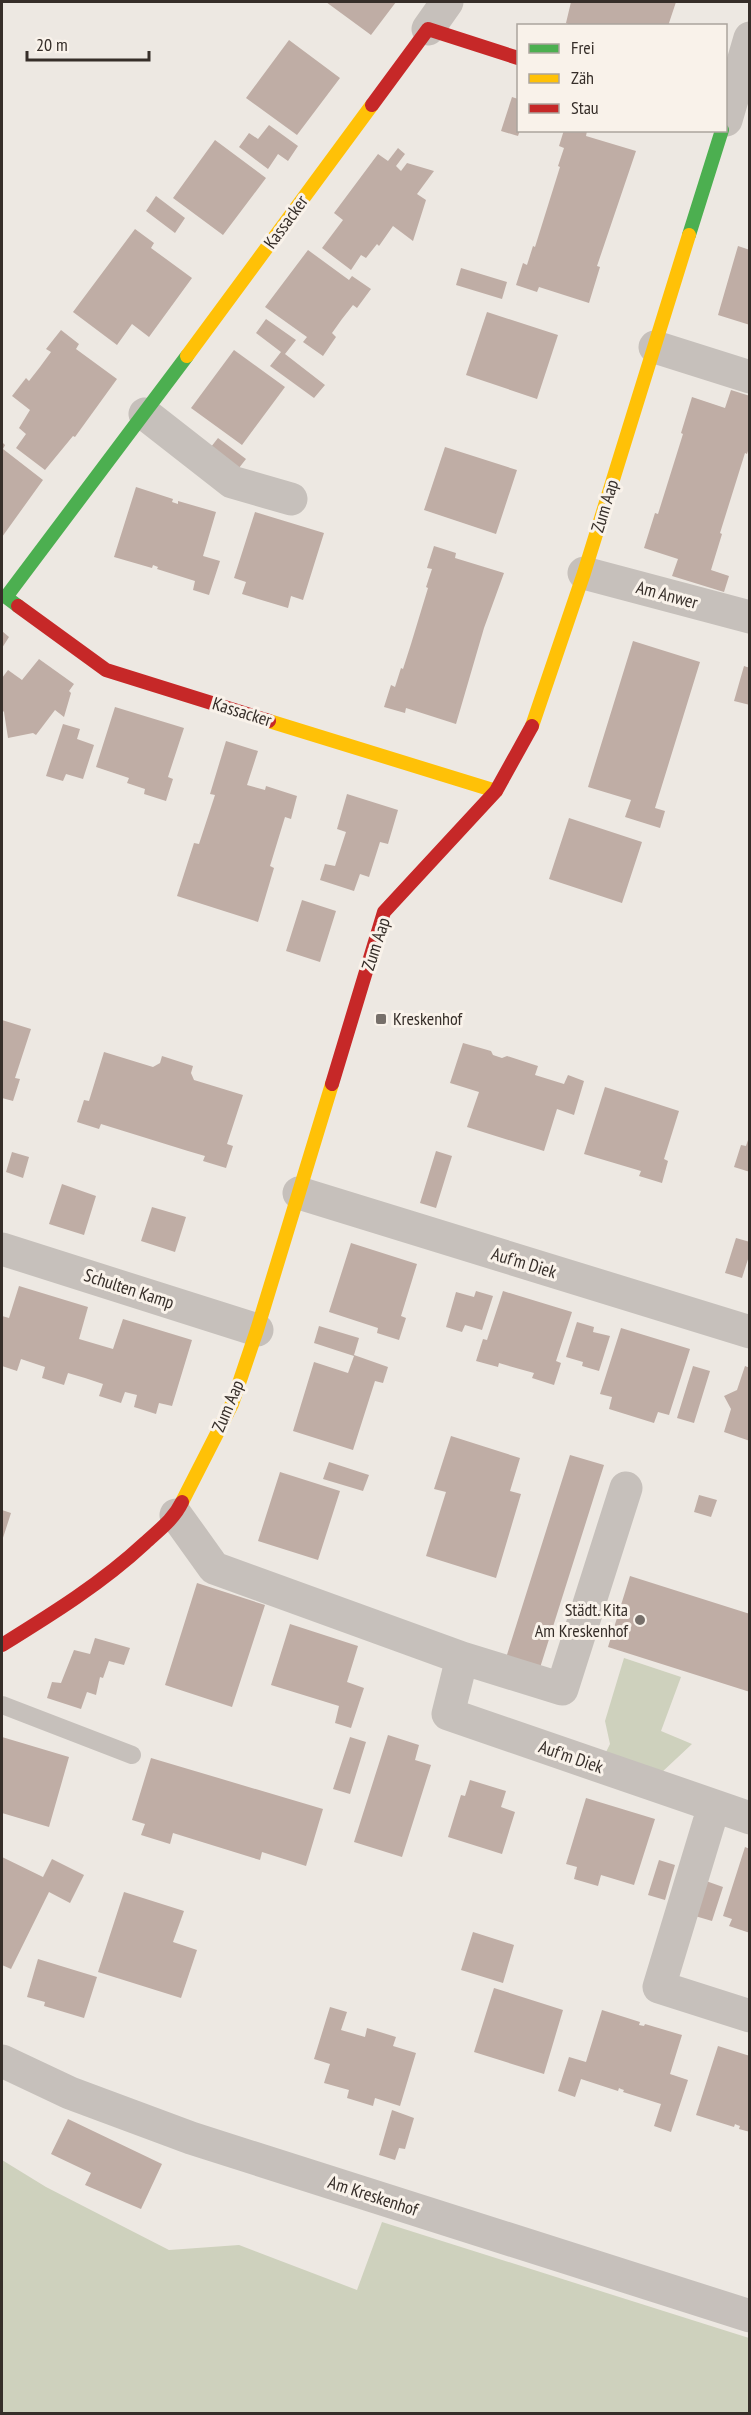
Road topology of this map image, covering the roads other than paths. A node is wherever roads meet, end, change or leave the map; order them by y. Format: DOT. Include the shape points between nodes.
graph roads {
  1 [pos="447,2"];
  2 [pos="428,29"];
  3 [pos="750,38"];
  4 [pos="517,57"];
  5 [pos="727,117"];
  6 [pos="721,132"];
  7 [pos="655,347"];
  8 [pos="750,377"];
  9 [pos="145,414"];
  10 [pos="291,499"];
  11 [pos="585,573"];
  12 [pos="4,595"];
  13 [pos="750,617"];
  14 [pos="496,791"];
  15 [pos="299,1193"];
  16 [pos="2,1249"];
  17 [pos="257,1330"];
  18 [pos="750,1332"];
  19 [pos="626,1488"];
  20 [pos="176,1515"];
  21 [pos="2,1645"];
  22 [pos="462,1658"];
  23 [pos="2,1705"];
  24 [pos="132,1755"];
  25 [pos="714,1806"];
  26 [pos="750,1818"];
  27 [pos="750,2016"];
  28 [pos="2,2061"];
  29 [pos="750,2316"];
  1 -- 2 [label="street, Kassacker"];
  2 -- 4 [label="street"];
  2 -- 9 [label="street, Kassacker"];
  3 -- 5 [label="street"];
  6 -- 7 [label="street, Zum Aap"];
  7 -- 8 [label="street"];
  7 -- 11 [label="street, Zum Aap"];
  9 -- 10 [label="street" via="232,482"];
  9 -- 12 [label="street, Kassacker"];
  11 -- 13 [label="street, Am Anwer"];
  11 -- 14 [label="street, Zum Aap" via="536,719"];
  12 -- 14 [label="street, Kassacker" via="106,670"];
  14 -- 15 [label="street, Zum Aap" via="384,912"];
  15 -- 17 [label="street, Zum Aap"];
  15 -- 18 [label="street, Auf'm Diek"];
  16 -- 17 [label="street, Schulten Kamp"];
  17 -- 20 [label="street, Zum Aap" via="232,1404"];
  19 -- 22 [label="street" via="562,1689"];
  20 -- 21 [label="street, Zum Aap" via="117,1569"];
  20 -- 22 [label="street" via="214,1568"];
  22 -- 25 [label="street, Auf'm Diek" via="448,1714"];
  23 -- 24 [label="lane"];
  25 -- 26 [label="street, Auf'm Diek"];
  25 -- 27 [label="street" via="659,1987"];
  28 -- 29 [label="street, Am Kreskenhof" via="70,2093 191,2138"];
}
